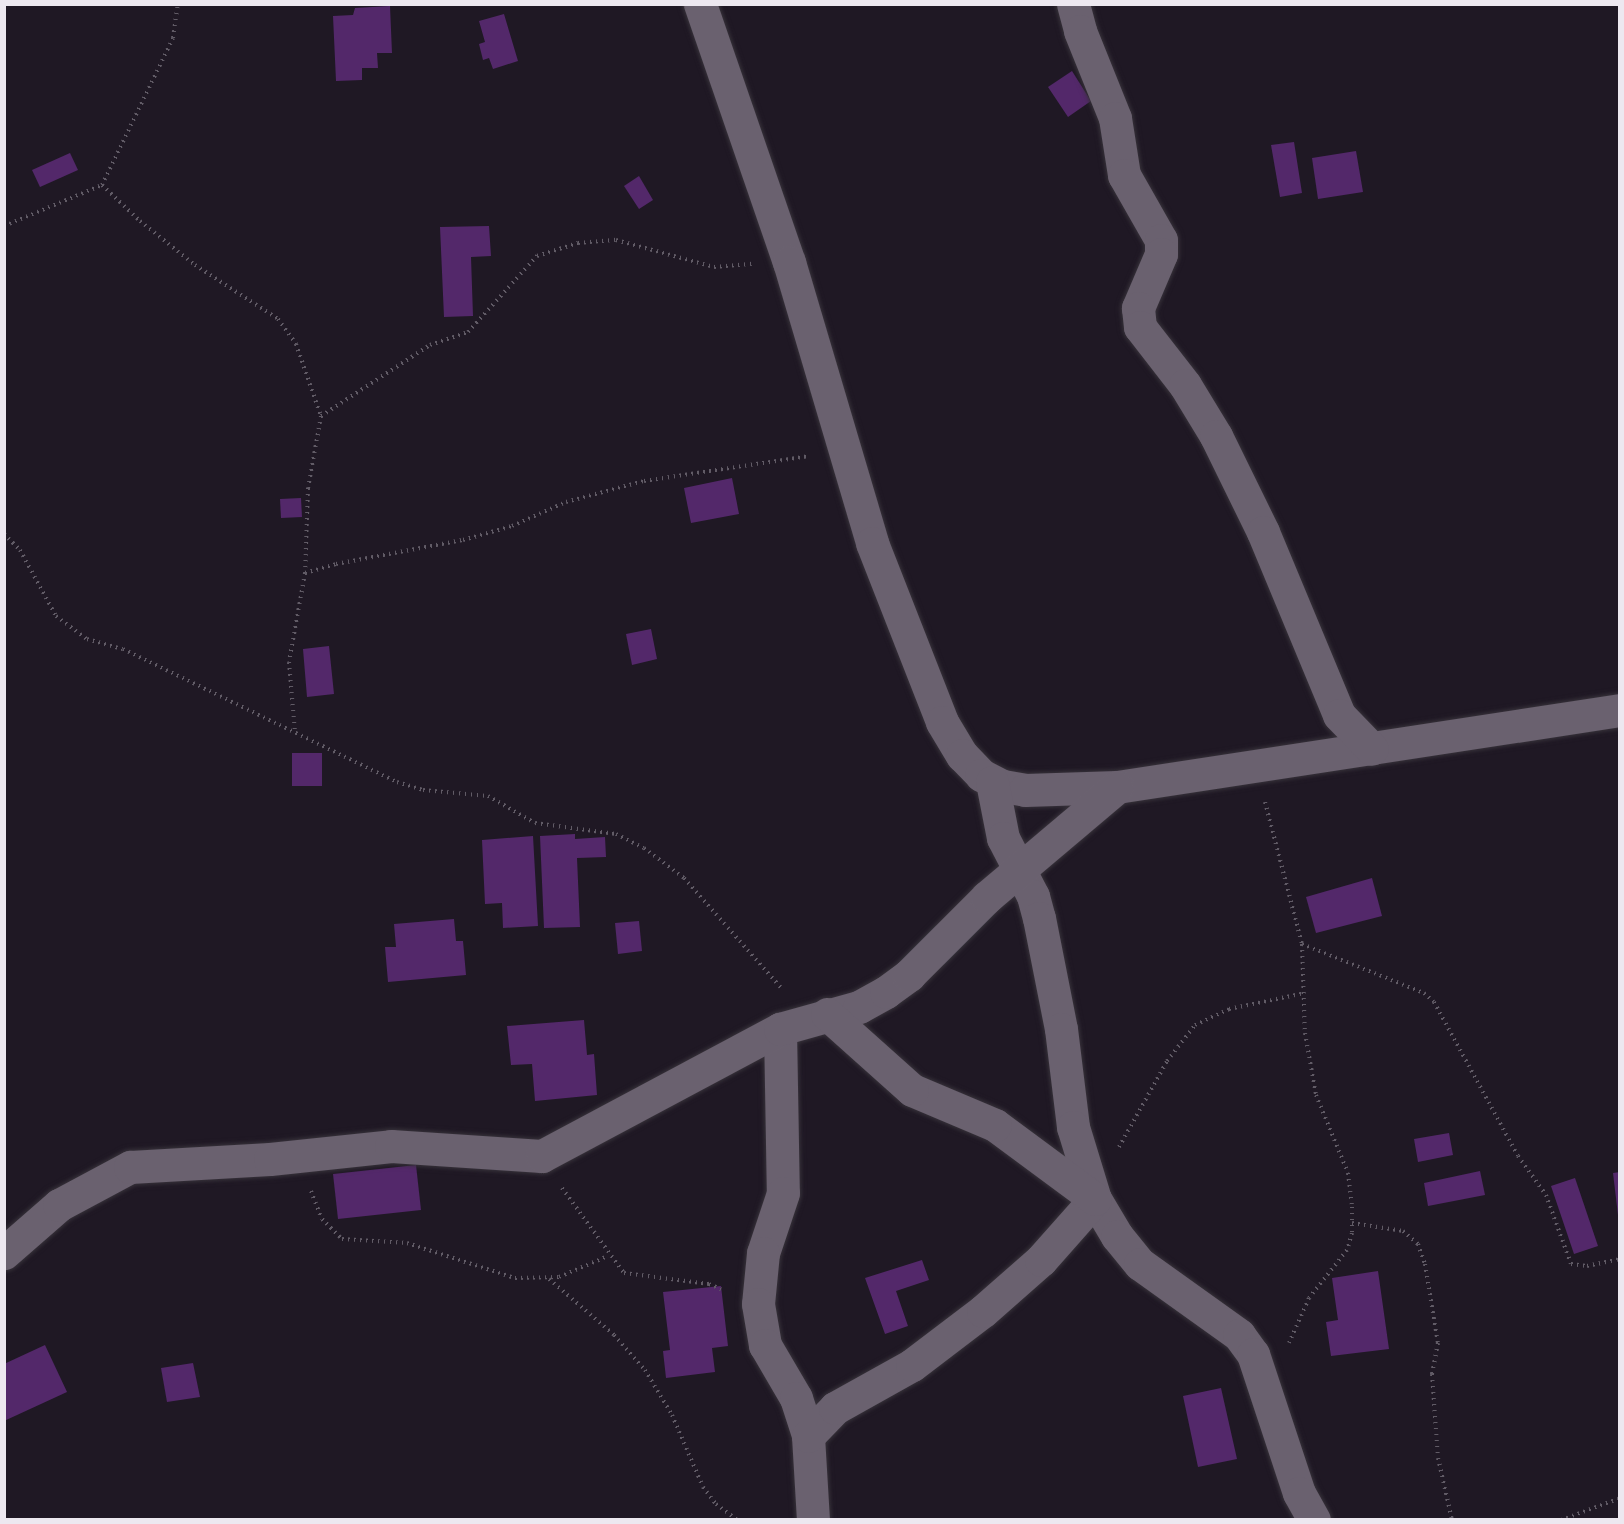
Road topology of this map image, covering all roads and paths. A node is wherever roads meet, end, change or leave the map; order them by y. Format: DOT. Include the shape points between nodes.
graph roads {
  1 [pos="178,4"];
  2 [pos="700,4"];
  3 [pos="1073,4"];
  4 [pos="102,184"];
  5 [pos="4,226"];
  6 [pos="789,262"];
  7 [pos="321,416"];
  8 [pos="845,451"];
  9 [pos="4,534"];
  10 [pos="304,573"];
  11 [pos="1620,710"];
  12 [pos="295,732"];
  13 [pos="1372,748"];
  14 [pos="1253,764"];
  15 [pos="992,782"];
  16 [pos="1117,787"];
  17 [pos="1020,872"];
  18 [pos="1302,944"];
  19 [pos="1305,993"];
  20 [pos="827,1014"];
  21 [pos="780,1029"];
  22 [pos="542,1155"];
  23 [pos="300,1156"];
  24 [pos="1095,1198"];
  25 [pos="1352,1223"];
  26 [pos="4,1253"];
  27 [pos="608,1256"];
  28 [pos="1620,1259"];
  29 [pos="549,1279"];
  30 [pos="758,1304"];
  31 [pos="1288,1346"];
  32 [pos="808,1436"];
  33 [pos="1620,1498"];
  34 [pos="737,1520"];
  35 [pos="813,1520"];
  36 [pos="1314,1520"];
  37 [pos="1452,1520"];
  38 [pos="1562,1520"];
  1 -- 4 [label="path" via="173,38"];
  2 -- 6 [label="street"];
  3 -- 13 [label="street" via="1115,118 1124,175 1161,240 1161,254 1138,308 1140,327 1185,385 1216,436 1263,532 1338,715"];
  4 -- 5 [label="path"];
  4 -- 7 [label="path" via="195,265 278,319 296,344"];
  6 -- 7 [label="path" via="714,267 616,240 578,243 537,256 468,332 430,345"];
  6 -- 8 [label="street"];
  7 -- 10 [label="path" via="308,488"];
  8 -- 10 [label="path" via="644,481 566,502 512,526 463,540"];
  8 -- 15 [label="street" via="872,543 942,722 962,755"];
  9 -- 12 [label="path" via="20,550 56,616 87,639 123,649"];
  10 -- 12 [label="path" via="289,662"];
  11 -- 13 [label="street"];
  12 -- 20 [label="path" via="397,782 488,796 535,823 616,834 644,848 684,878 780,988"];
  13 -- 14 [label="street"];
  14 -- 16 [label="street"];
  14 -- 18 [label="path"];
  15 -- 16 [label="street" via="1025,790"];
  15 -- 17 [label="street" via="1003,838"];
  16 -- 17 [label="street"];
  17 -- 20 [label="street" via="886,992 859,1007"];
  17 -- 24 [label="street" via="1039,918 1061,1029 1073,1127"];
  18 -- 19 [label="path"];
  18 -- 28 [label="path" via="1424,993 1434,1002 1518,1156 1546,1195 1571,1264 1587,1266"];
  19 -- 24 [label="path" via="1229,1009 1195,1025 1167,1061 1105,1169"];
  19 -- 25 [label="path" via="1305,1034 1316,1095 1348,1173"];
  20 -- 21 [label="street"];
  20 -- 24 [label="street" via="912,1090 995,1125"];
  21 -- 22 [label="street"];
  21 -- 30 [label="street" via="783,1193 763,1253"];
  22 -- 23 [label="street" via="391,1146"];
  22 -- 27 [label="path"];
  23 -- 26 [label="street" via="147,1164 119,1170 59,1205"];
  23 -- 29 [label="path" via="316,1206 342,1239 407,1243 515,1278"];
  24 -- 32 [label="street" via="1041,1260 983,1311 912,1365 835,1408"];
  24 -- 36 [label="street" via="1117,1236 1140,1264 1239,1335 1253,1354 1299,1493"];
  25 -- 31 [label="path" via="1347,1250 1309,1298"];
  25 -- 37 [label="path" via="1403,1232 1418,1244 1425,1264 1438,1343 1432,1374 1438,1458"];
  27 -- 29 [label="path"];
  27 -- 30 [label="path" via="629,1276 709,1284"];
  29 -- 34 [label="path" via="614,1335 645,1370 672,1414 703,1487 716,1504"];
  30 -- 32 [label="street" via="765,1345 796,1398"];
  32 -- 35 [label="street"];
  33 -- 38 [label="path"];
}
